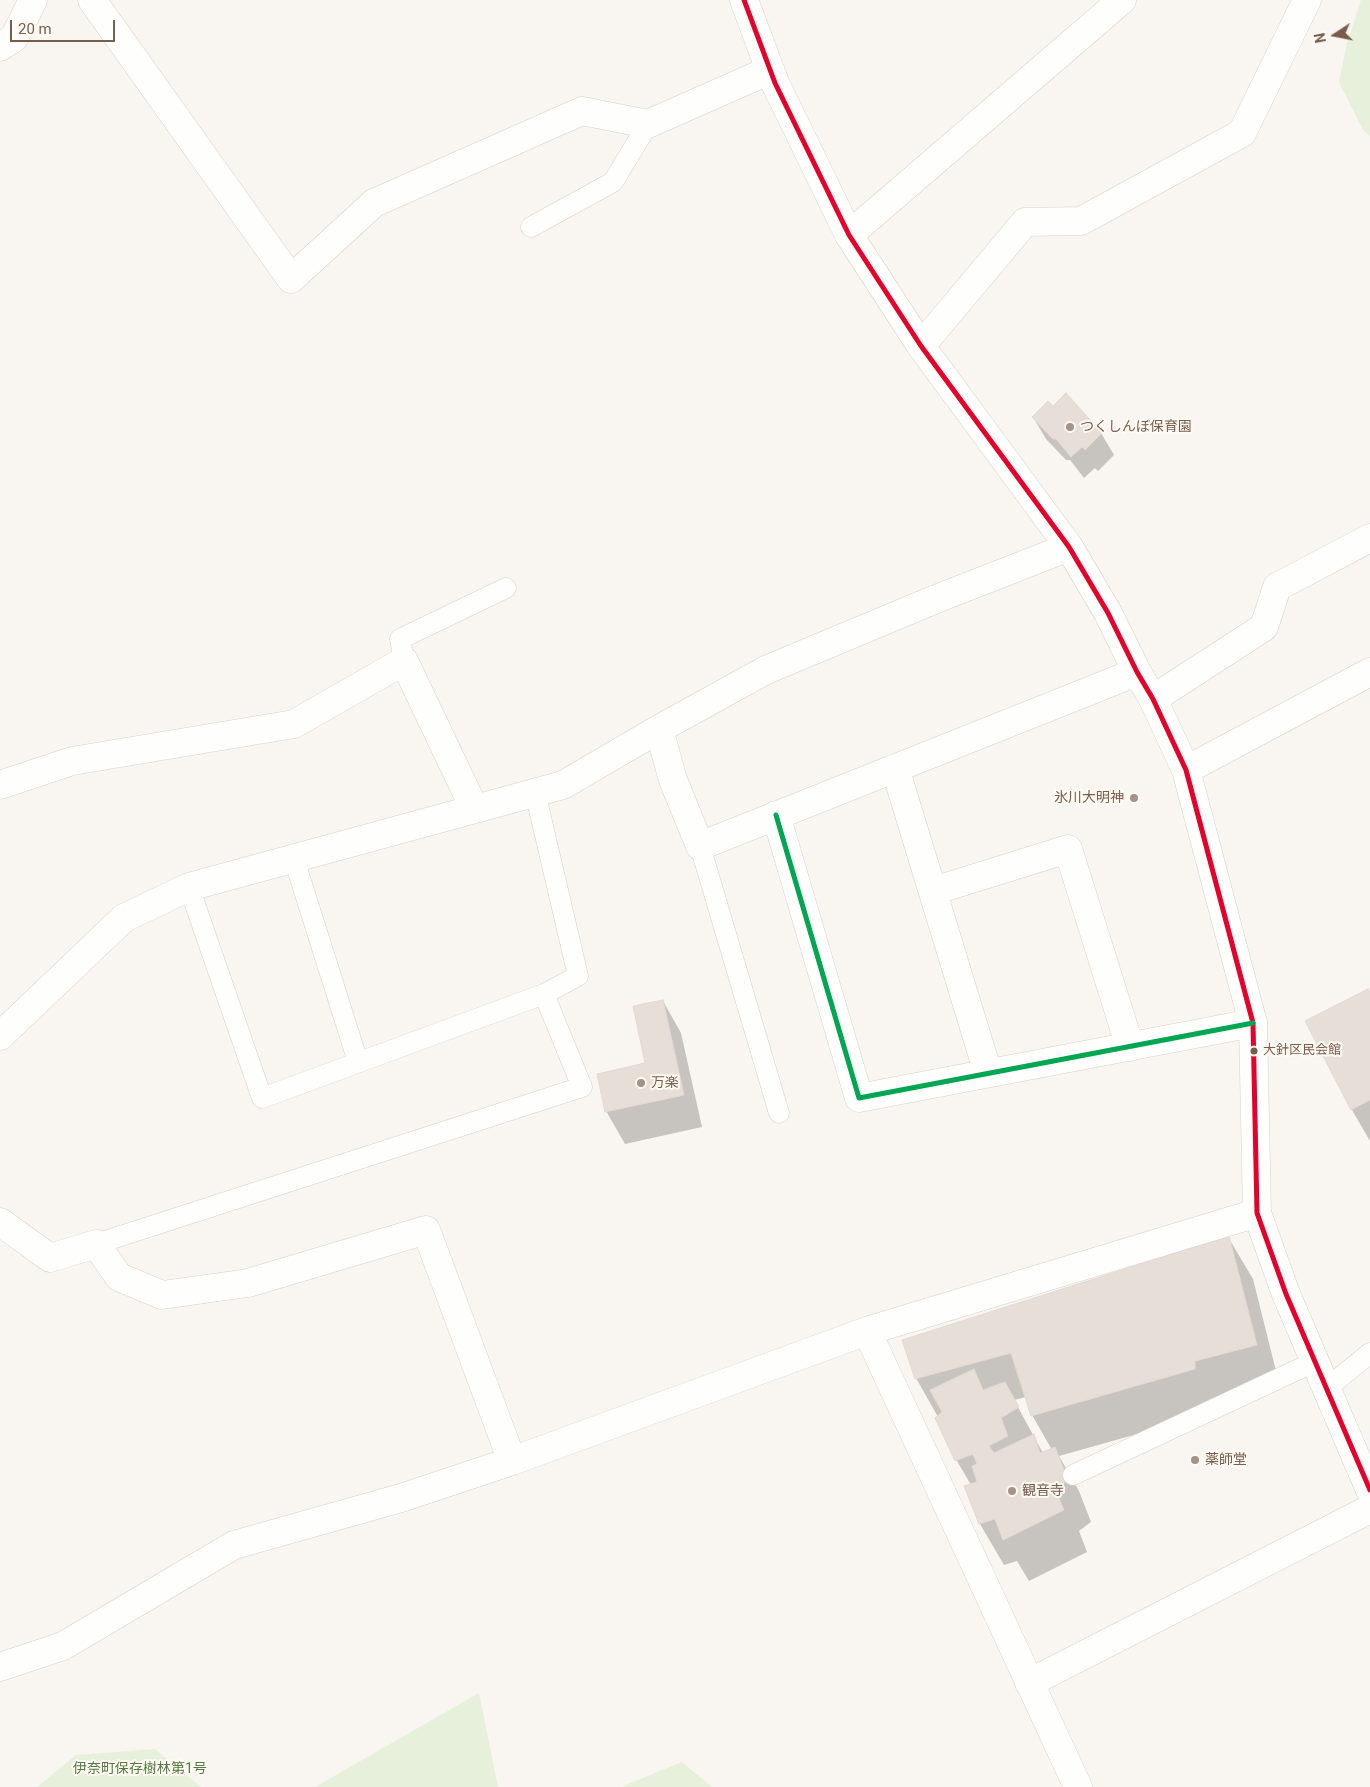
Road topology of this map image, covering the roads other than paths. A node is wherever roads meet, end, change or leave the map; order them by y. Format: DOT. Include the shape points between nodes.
graph roads {
  1 [pos="33,0"];
  2 [pos="92,0"];
  3 [pos="744,0"];
  4 [pos="1122,0"];
  5 [pos="1307,0"];
  6 [pos="0,47"];
  7 [pos="770,70"];
  8 [pos="648,124"];
  9 [pos="531,227"];
  10 [pos="849,234"];
  11 [pos="921,346"];
  12 [pos="1370,538"];
  13 [pos="1069,547"];
  14 [pos="506,588"];
  15 [pos="404,661"];
  16 [pos="1137,672"];
  17 [pos="1370,672"];
  18 [pos="1153,699"];
  19 [pos="659,729"];
  20 [pos="894,768"];
  21 [pos="1186,770"];
  22 [pos="0,785"];
  23 [pos="535,792"];
  24 [pos="474,808"];
  25 [pos="776,815"];
  26 [pos="700,846"];
  27 [pos="294,859"];
  28 [pos="188,887"];
  29 [pos="933,891"];
  30 [pos="544,994"];
  31 [pos="1253,1023"];
  32 [pos="0,1036"];
  33 [pos="1130,1047"];
  34 [pos="358,1062"];
  35 [pos="988,1073"];
  36 [pos="779,1113"];
  37 [pos="1257,1213"];
  38 [pos="0,1222"];
  39 [pos="96,1244"];
  40 [pos="867,1331"];
  41 [pos="1370,1354"];
  42 [pos="1314,1362"];
  43 [pos="1326,1389"];
  44 [pos="512,1461"];
  45 [pos="1073,1475"];
  46 [pos="1370,1490"];
  47 [pos="1370,1509"];
  48 [pos="0,1667"];
  49 [pos="1029,1683"];
  50 [pos="1078,1787"];
  1 -- 6 [label="street" via="14,38"];
  2 -- 8 [label="street" via="291,279 374,203 582,111"];
  3 -- 7 [label="street"];
  4 -- 10 [label="street"];
  5 -- 11 [label="street" via="1242,134 1081,221 1025,222"];
  7 -- 8 [label="street"];
  7 -- 10 [label="street"];
  8 -- 9 [label="lane" via="613,182"];
  10 -- 11 [label="street"];
  11 -- 13 [label="street"];
  12 -- 18 [label="street" via="1277,587 1264,627"];
  13 -- 16 [label="street" via="1108,613"];
  13 -- 19 [label="street" via="766,670"];
  14 -- 15 [label="lane" via="400,639"];
  15 -- 22 [label="street" via="294,724 72,760"];
  15 -- 24 [label="street"];
  16 -- 18 [label="street"];
  16 -- 20 [label="street"];
  17 -- 21 [label="street"];
  18 -- 21 [label="street"];
  19 -- 23 [label="street" via="563,785"];
  19 -- 26 [label="street" via="674,780"];
  20 -- 25 [label="street"];
  20 -- 29 [label="street"];
  21 -- 31 [label="street"];
  23 -- 24 [label="street"];
  23 -- 30 [label="lane" via="578,976"];
  24 -- 27 [label="street"];
  25 -- 26 [label="street"];
  25 -- 35 [label="street" via="859,1098"];
  26 -- 36 [label="lane"];
  27 -- 28 [label="street"];
  27 -- 34 [label="lane"];
  28 -- 32 [label="street" via="124,918"];
  28 -- 34 [label="lane" via="262,1098"];
  29 -- 33 [label="street" via="1068,849"];
  29 -- 35 [label="street"];
  30 -- 34 [label="lane"];
  30 -- 39 [label="lane" via="582,1087"];
  31 -- 33 [label="street"];
  31 -- 37 [label="street"];
  33 -- 35 [label="street"];
  37 -- 40 [label="street"];
  37 -- 42 [label="street"];
  38 -- 39 [label="street" via="50,1258"];
  39 -- 44 [label="street" via="119,1276 162,1295 248,1284 426,1230"];
  40 -- 44 [label="street"];
  40 -- 49 [label="street"];
  41 -- 43 [label="lane"];
  42 -- 43 [label="street"];
  42 -- 45 [label="lane"];
  43 -- 46 [label="street"];
  44 -- 48 [label="street" via="401,1498 234,1546 63,1646"];
  47 -- 49 [label="street"];
  49 -- 50 [label="street"];
}
